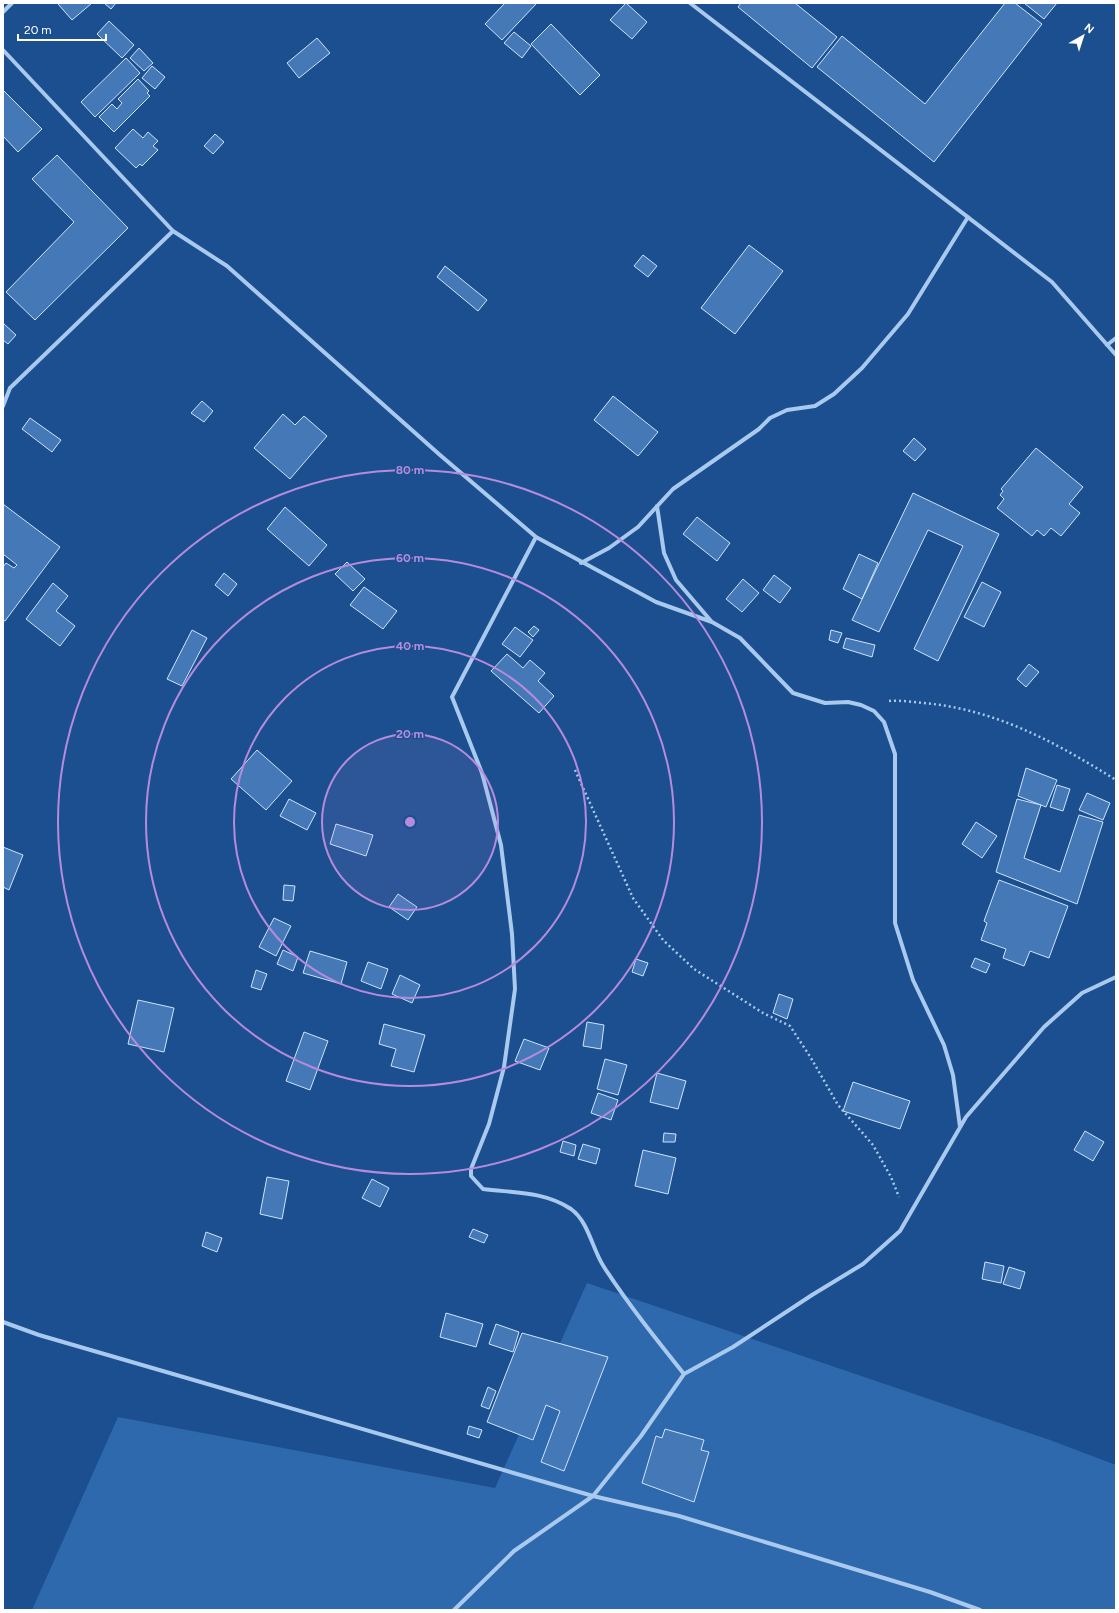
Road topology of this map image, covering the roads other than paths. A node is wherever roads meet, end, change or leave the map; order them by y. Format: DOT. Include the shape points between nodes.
graph roads {
  1 [pos="12,3"];
  2 [pos="690,3"];
  3 [pos="3,12"];
  4 [pos="3,50"];
  5 [pos="968,217"];
  6 [pos="173,231"];
  7 [pos="1116,338"];
  8 [pos="1107,346"];
  9 [pos="1116,354"];
  10 [pos="3,406"];
  11 [pos="657,506"];
  12 [pos="536,537"];
  13 [pos="581,562"];
  14 [pos="712,622"];
  15 [pos="1116,977"];
  16 [pos="960,1127"];
  17 [pos="3,1322"];
  18 [pos="684,1374"];
  19 [pos="593,1496"];
  20 [pos="454,1610"];
  21 [pos="980,1610"];
  1 -- 3 [label="street"];
  2 -- 5 [label="street"];
  4 -- 6 [label="street"];
  5 -- 8 [label="street" via="1052,282"];
  5 -- 11 [label="street" via="908,314 834,394 815,406 787,410 770,418 759,429 673,489"];
  6 -- 10 [label="street" via="10,388"];
  6 -- 12 [label="street" via="227,266"];
  7 -- 8 [label="street"];
  8 -- 9 [label="street"];
  11 -- 13 [label="street" via="638,526 609,548"];
  11 -- 14 [label="street" via="664,553 676,580"];
  12 -- 13 [label="street"];
  12 -- 18 [label="street" via="452,697 482,772 501,845 512,934 515,989 504,1067 489,1124 470,1169 471,1176 483,1189 548,1197 571,1210 582,1221 603,1265 645,1325"];
  13 -- 14 [label="street" via="656,602"];
  14 -- 16 [label="street" via="740,638 793,693 825,704 848,702 861,705 874,710 884,722 895,754 895,923 912,980 944,1045 953,1076"];
  15 -- 16 [label="street" via="1082,993 1044,1027"];
  16 -- 18 [label="street" via="900,1231 863,1264 733,1347"];
  17 -- 19 [label="street" via="39,1335"];
  18 -- 19 [label="street" via="641,1436"];
  19 -- 20 [label="street" via="514,1552"];
  19 -- 21 [label="street" via="679,1516 930,1592"];
}
